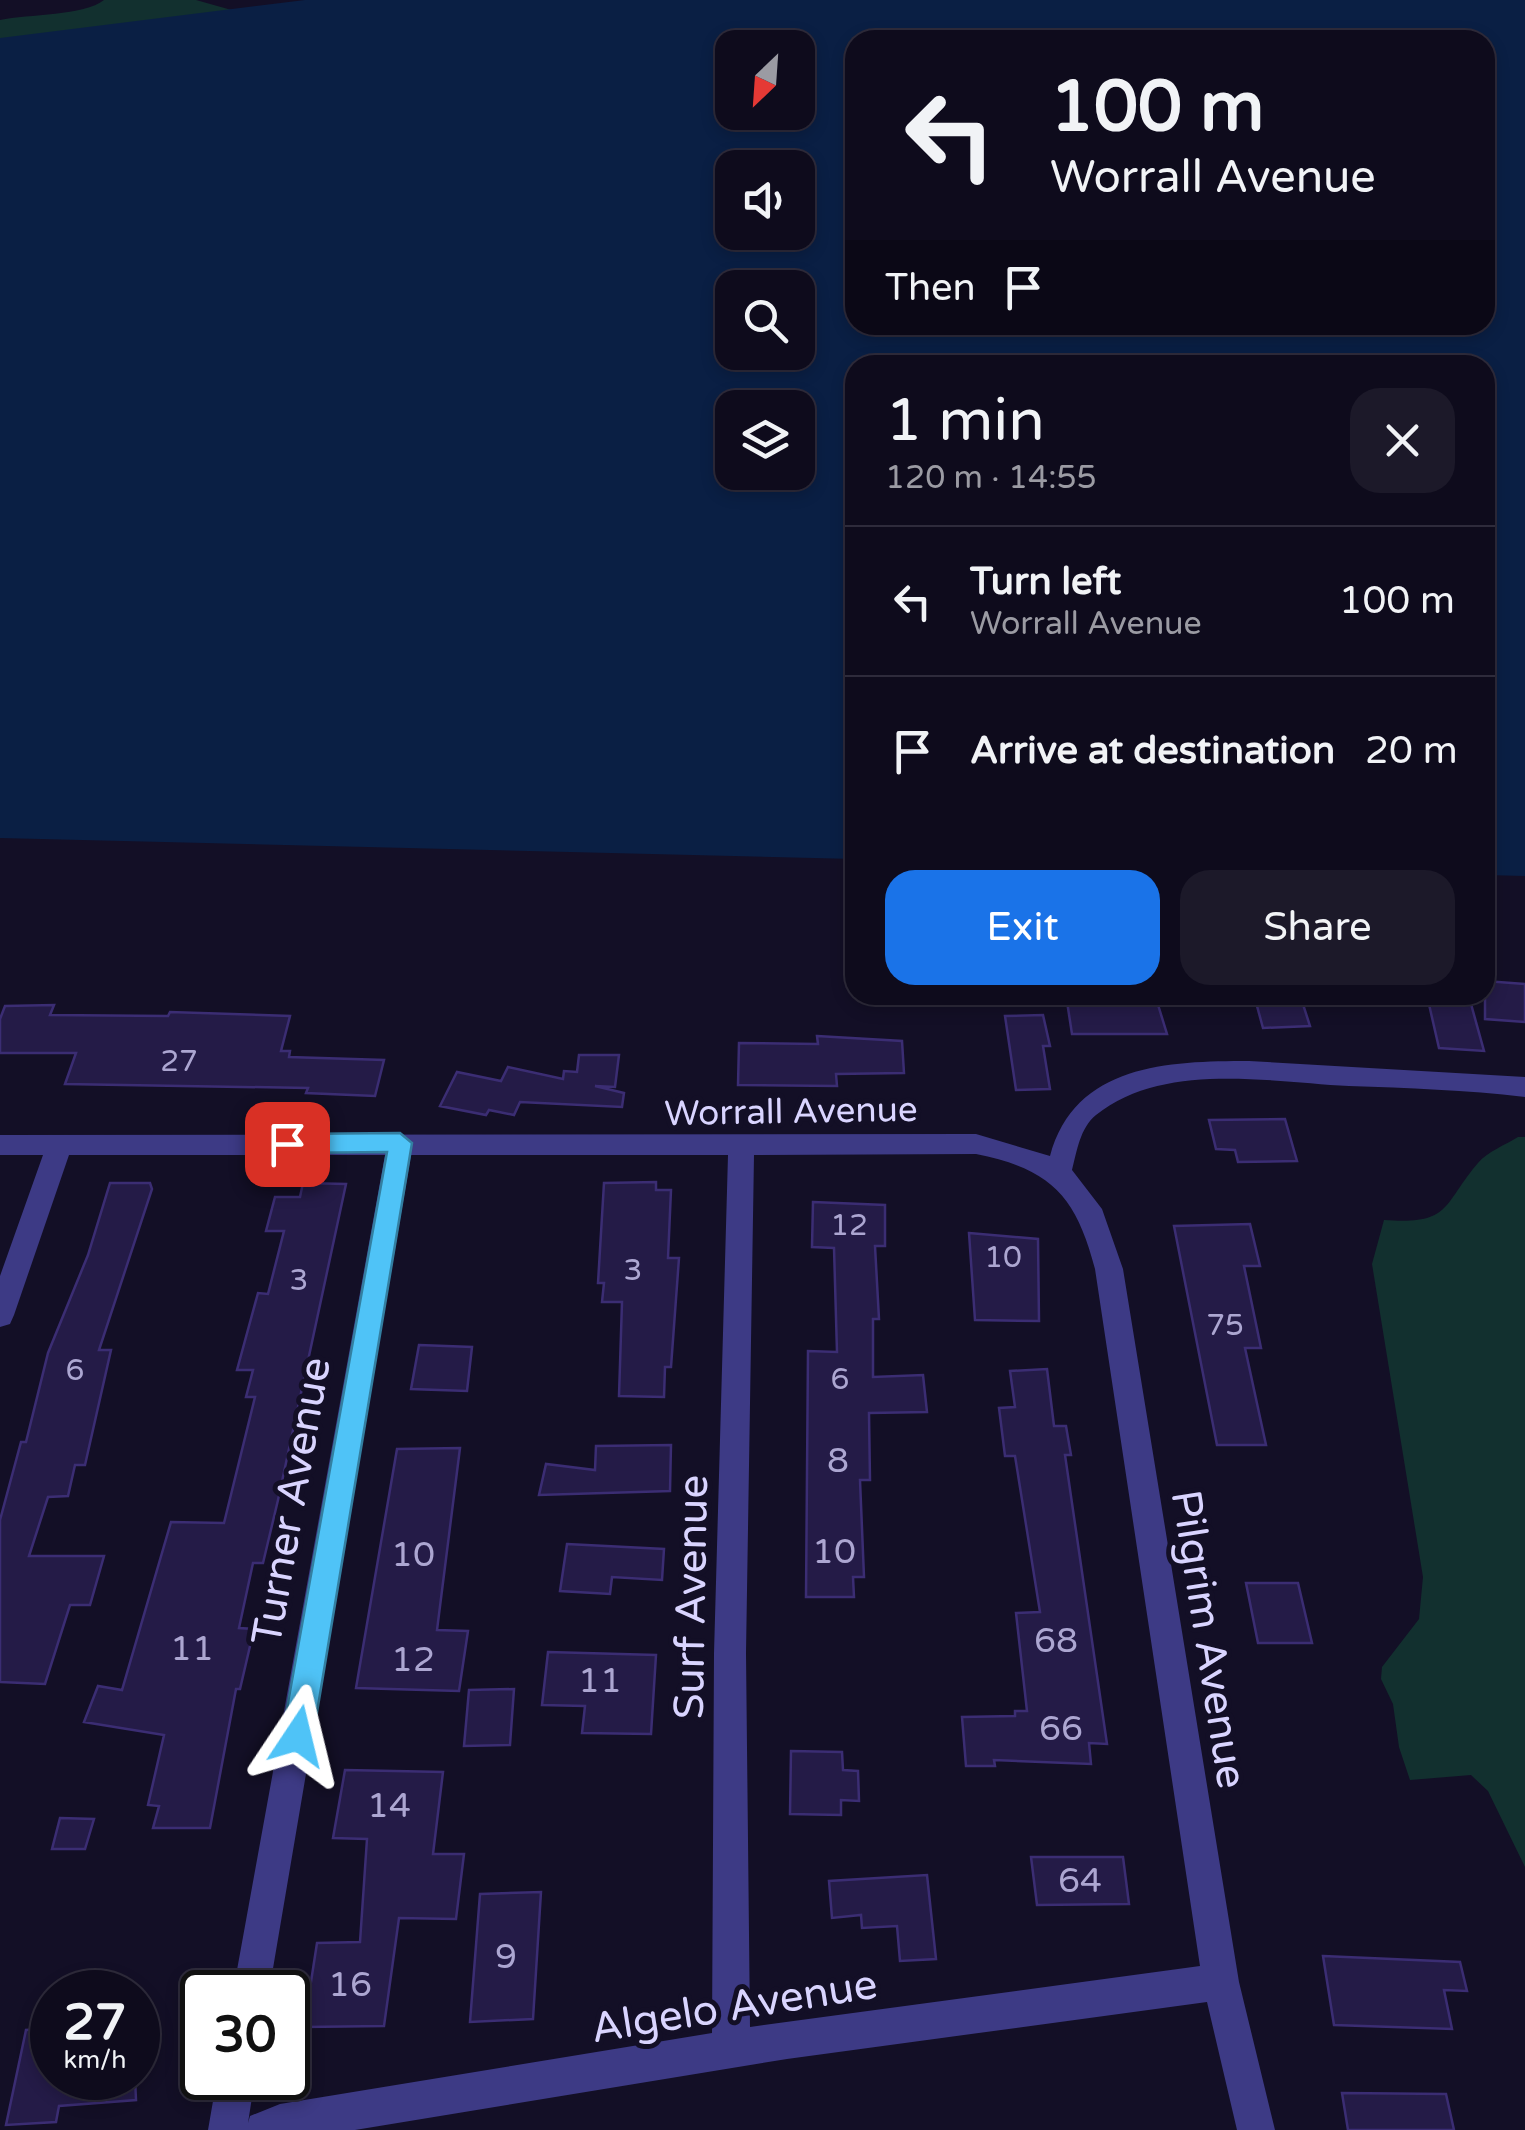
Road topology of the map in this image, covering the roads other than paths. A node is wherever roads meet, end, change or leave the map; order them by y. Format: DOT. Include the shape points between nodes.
graph roads {
  1 [pos="1525,1087"];
  2 [pos="400,1143"];
  3 [pos="0,1145"];
  4 [pos="60,1145"];
  5 [pos="741,1147"];
  6 [pos="1058,1173"];
  7 [pos="0,1315"];
  8 [pos="256,1970"];
  9 [pos="1220,1982"];
  10 [pos="731,2049"];
  11 [pos="232,2100"];
  12 [pos="227,2130"];
  13 [pos="264,2130"];
  14 [pos="1256,2130"];
  1 -- 6 [label="street" via="1254,1071 1153,1079 1080,1113"];
  2 -- 4 [label="street, Worrall Avenue"];
  2 -- 5 [label="street, Worrall Avenue"];
  2 -- 8 [label="street, Turner Avenue"];
  3 -- 4 [label="street, Worrall Avenue"];
  4 -- 7 [label="street"];
  5 -- 6 [label="street, Worrall Avenue" via="976,1144 1020,1154"];
  5 -- 10 [label="street, Surf Avenue" via="730,1653"];
  6 -- 9 [label="street, Pilgrim Avenue" via="1090,1206 1109,1269"];
  9 -- 10 [label="street, Algelo Avenue"];
  9 -- 14 [label="street, Pilgrim Avenue"];
  10 -- 13 [label="street, Algelo Avenue"];
  11 -- 12 [label="street"];
}
